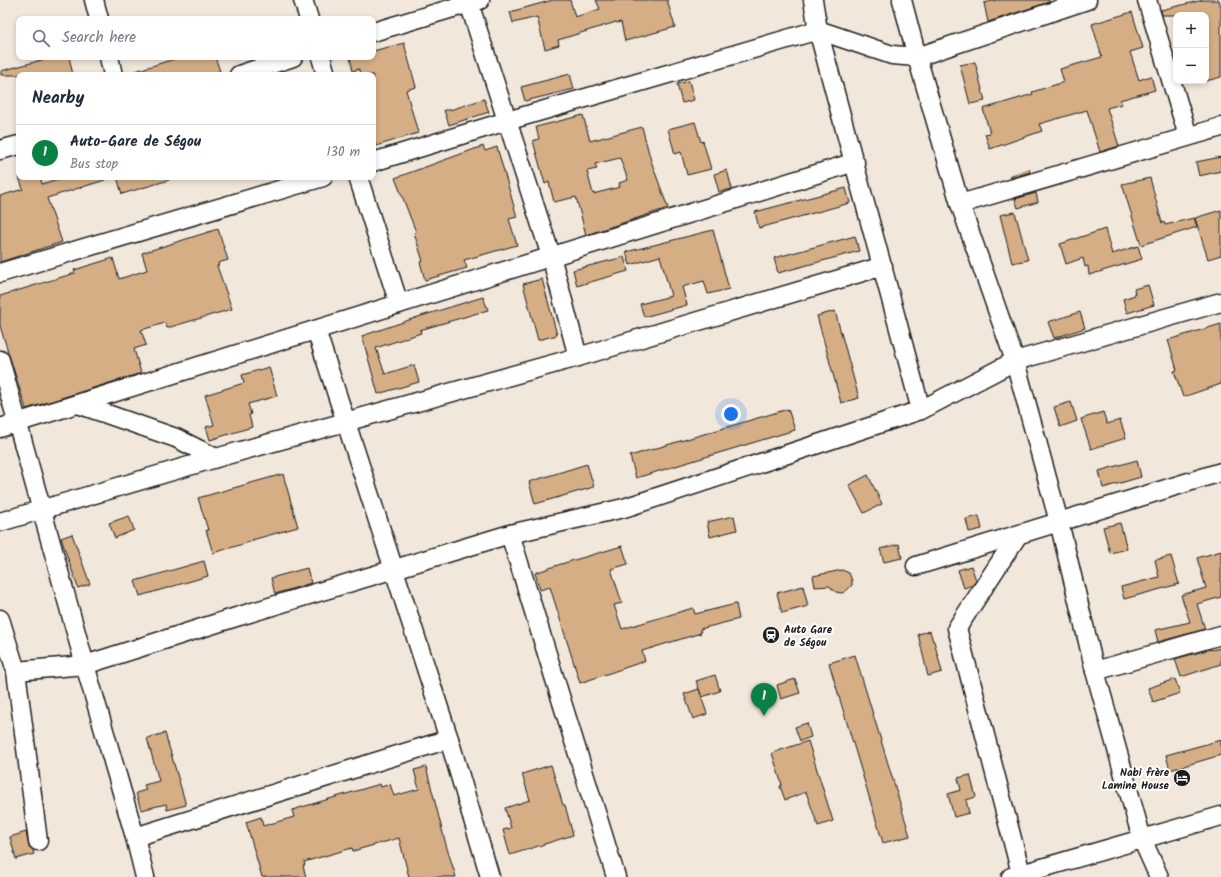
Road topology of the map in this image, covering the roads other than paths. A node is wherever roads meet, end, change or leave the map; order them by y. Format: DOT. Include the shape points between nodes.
graph roads {
  1 [pos="94,0"];
  2 [pos="303,0"];
  3 [pos="814,0"];
  4 [pos="902,0"];
  5 [pos="1087,0"];
  6 [pos="1147,0"];
  7 [pos="472,1"];
  8 [pos="98,16"];
  9 [pos="308,16"];
  10 [pos="818,30"];
  11 [pos="376,31"];
  12 [pos="917,57"];
  13 [pos="110,60"];
  14 [pos="284,60"];
  15 [pos="321,60"];
  16 [pos="112,72"];
  17 [pos="248,72"];
  18 [pos="325,72"];
  19 [pos="507,121"];
  20 [pos="1221,127"];
  21 [pos="1188,136"];
  22 [pos="16,146"];
  23 [pos="0,150"];
  24 [pos="376,161"];
  25 [pos="855,162"];
  26 [pos="313,180"];
  27 [pos="359,180"];
  28 [pos="960,204"];
  29 [pos="551,256"];
  30 [pos="883,266"];
  31 [pos="0,274"];
  32 [pos="1221,302"];
  33 [pos="399,304"];
  34 [pos="316,330"];
  35 [pos="578,356"];
  36 [pos="0,360"];
  37 [pos="1015,361"];
  38 [pos="78,404"];
  39 [pos="921,410"];
  40 [pos="346,422"];
  41 [pos="17,423"];
  42 [pos="0,428"];
  43 [pos="216,458"];
  44 [pos="1221,472"];
  45 [pos="42,510"];
  46 [pos="0,522"];
  47 [pos="1059,522"];
  48 [pos="510,534"];
  49 [pos="1018,535"];
  50 [pos="916,566"];
  51 [pos="393,570"];
  52 [pos="0,619"];
  53 [pos="1221,635"];
  54 [pos="85,666"];
  55 [pos="16,671"];
  56 [pos="1095,671"];
  57 [pos="449,739"];
  58 [pos="1221,816"];
  59 [pos="135,837"];
  60 [pos="1142,839"];
  61 [pos="38,841"];
  62 [pos="1018,876"];
  63 [pos="145,877"];
  64 [pos="490,877"];
  65 [pos="616,877"];
  66 [pos="1160,877"];
  1 -- 8 [label="street"];
  2 -- 9 [label="street"];
  3 -- 10 [label="street"];
  4 -- 12 [label="street"];
  5 -- 12 [label="street"];
  6 -- 21 [label="street"];
  7 -- 11 [label="street"];
  7 -- 19 [label="street"];
  10 -- 12 [label="street" via="892,54"];
  10 -- 19 [label="street"];
  10 -- 25 [label="street"];
  12 -- 28 [label="street"];
  13 -- 16 [label="street"];
  14 -- 17 [label="street"];
  15 -- 18 [label="street"];
  19 -- 24 [label="street"];
  19 -- 29 [label="street"];
  20 -- 21 [label="street"];
  21 -- 28 [label="street"];
  22 -- 23 [label="street"];
  25 -- 29 [label="street"];
  25 -- 30 [label="street"];
  26 -- 31 [label="street"];
  27 -- 33 [label="street"];
  28 -- 37 [label="street"];
  29 -- 33 [label="street"];
  29 -- 35 [label="street"];
  30 -- 35 [label="street"];
  30 -- 39 [label="street"];
  32 -- 37 [label="street"];
  33 -- 34 [label="street"];
  34 -- 38 [label="street"];
  34 -- 40 [label="street"];
  35 -- 40 [label="street"];
  36 -- 41 [label="street"];
  37 -- 39 [label="street"];
  37 -- 47 [label="street"];
  38 -- 41 [label="street"];
  38 -- 43 [label="street" via="176,438"];
  39 -- 48 [label="street" via="624,508"];
  40 -- 43 [label="street"];
  40 -- 51 [label="street"];
  41 -- 42 [label="street"];
  41 -- 45 [label="street"];
  43 -- 45 [label="street"];
  44 -- 47 [label="street"];
  45 -- 46 [label="street"];
  45 -- 54 [label="street"];
  47 -- 49 [label="street"];
  47 -- 56 [label="street"];
  48 -- 51 [label="street"];
  48 -- 65 [label="street"];
  49 -- 50 [label="street"];
  49 -- 62 [label="street" via="957,628"];
  51 -- 54 [label="street"];
  51 -- 57 [label="street"];
  52 -- 55 [label="street"];
  53 -- 56 [label="street"];
  54 -- 55 [label="street"];
  54 -- 59 [label="street"];
  55 -- 61 [label="street"];
  56 -- 60 [label="street"];
  57 -- 59 [label="street"];
  57 -- 64 [label="street"];
  58 -- 60 [label="street"];
  59 -- 63 [label="street"];
  60 -- 62 [label="street"];
  60 -- 66 [label="street"];
}
